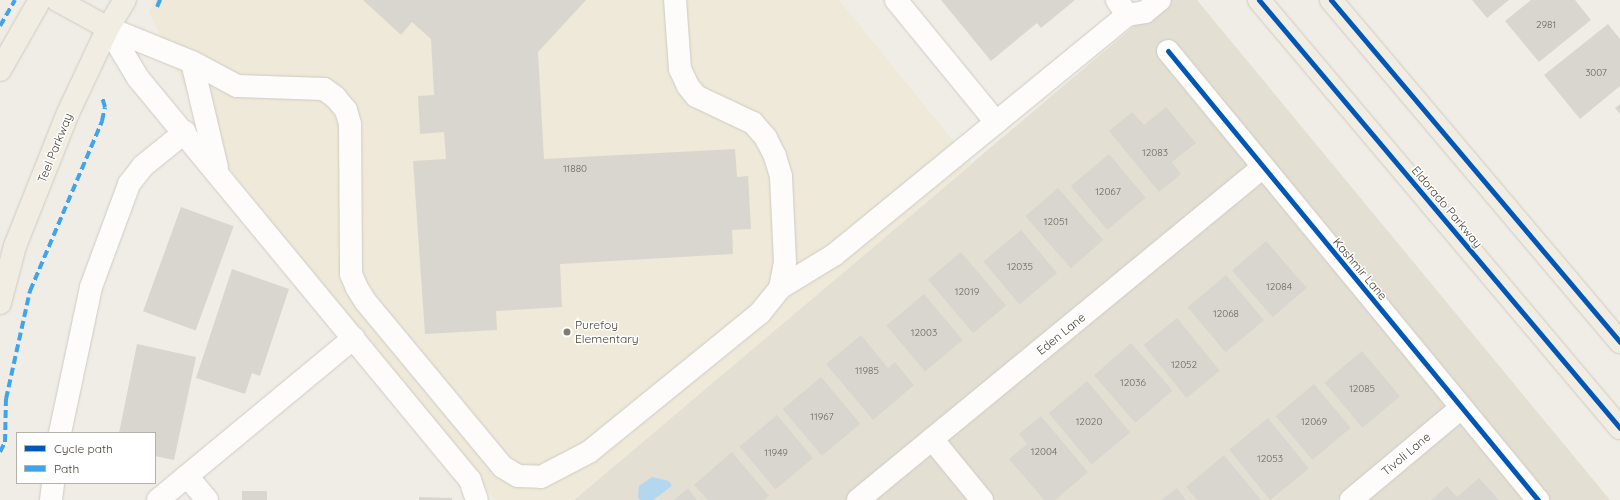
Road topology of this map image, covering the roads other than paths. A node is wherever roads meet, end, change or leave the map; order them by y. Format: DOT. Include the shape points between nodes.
graph roads {
  1 [pos="40,0"];
  2 [pos="58,0"];
  3 [pos="125,0"];
  4 [pos="675,0"];
  5 [pos="896,0"];
  6 [pos="1160,0"];
  7 [pos="1258,0"];
  8 [pos="1331,0"];
  9 [pos="1124,5"];
  10 [pos="108,28"];
  11 [pos="1168,51"];
  12 [pos="192,62"];
  13 [pos="0,70"];
  14 [pos="996,122"];
  15 [pos="185,132"];
  16 [pos="1263,167"];
  17 [pos="219,175"];
  18 [pos="780,288"];
  19 [pos="0,303"];
  20 [pos="354,338"];
  21 [pos="1620,342"];
  22 [pos="1462,408"];
  23 [pos="1620,428"];
  24 [pos="60,432"];
  25 [pos="932,439"];
  26 [pos="187,476"];
  27 [pos="53,484"];
  28 [pos="51,500"];
  29 [pos="158,500"];
  30 [pos="207,500"];
  31 [pos="477,500"];
  32 [pos="858,500"];
  33 [pos="982,500"];
  34 [pos="1351,500"];
  35 [pos="1538,500"];
  1 -- 13 [label="main road"];
  2 -- 10 [label="main road"];
  3 -- 10 [label="main road, Teel Parkway"];
  4 -- 18 [label="street" via="680,69 688,86 696,96 752,123 766,138 775,156 781,176 785,262"];
  5 -- 14 [label="street"];
  6 -- 9 [label="street" via="1145,12"];
  7 -- 23 [label="main road, Eldorado Parkway"];
  8 -- 21 [label="main road"];
  9 -- 14 [label="street"];
  10 -- 12 [label="street"];
  10 -- 15 [label="street" via="138,78"];
  10 -- 19 [label="main road, Teel Parkway" via="68,113 15,246"];
  11 -- 16 [label="street, Kashmir Lane"];
  12 -- 17 [label="street"];
  12 -- 18 [label="street" via="237,86 324,89 346,110 350,124 351,274 357,288 490,454 503,467 518,476 541,477 589,452 760,313"];
  14 -- 18 [label="street" via="834,255"];
  15 -- 17 [label="street"];
  15 -- 24 [label="street" via="142,166 129,184 91,287"];
  16 -- 22 [label="street, Kashmir Lane"];
  16 -- 25 [label="street, Eden Lane"];
  17 -- 20 [label="street"];
  20 -- 26 [label="street"];
  20 -- 31 [label="street" via="470,480"];
  22 -- 34 [label="street, Tivoli Lane"];
  22 -- 35 [label="street, Kashmir Lane"];
  25 -- 32 [label="street, Eden Lane"];
  25 -- 33 [label="street"];
  26 -- 29 [label="street"];
  26 -- 30 [label="street"];
  27 -- 28 [label="street"];
}
